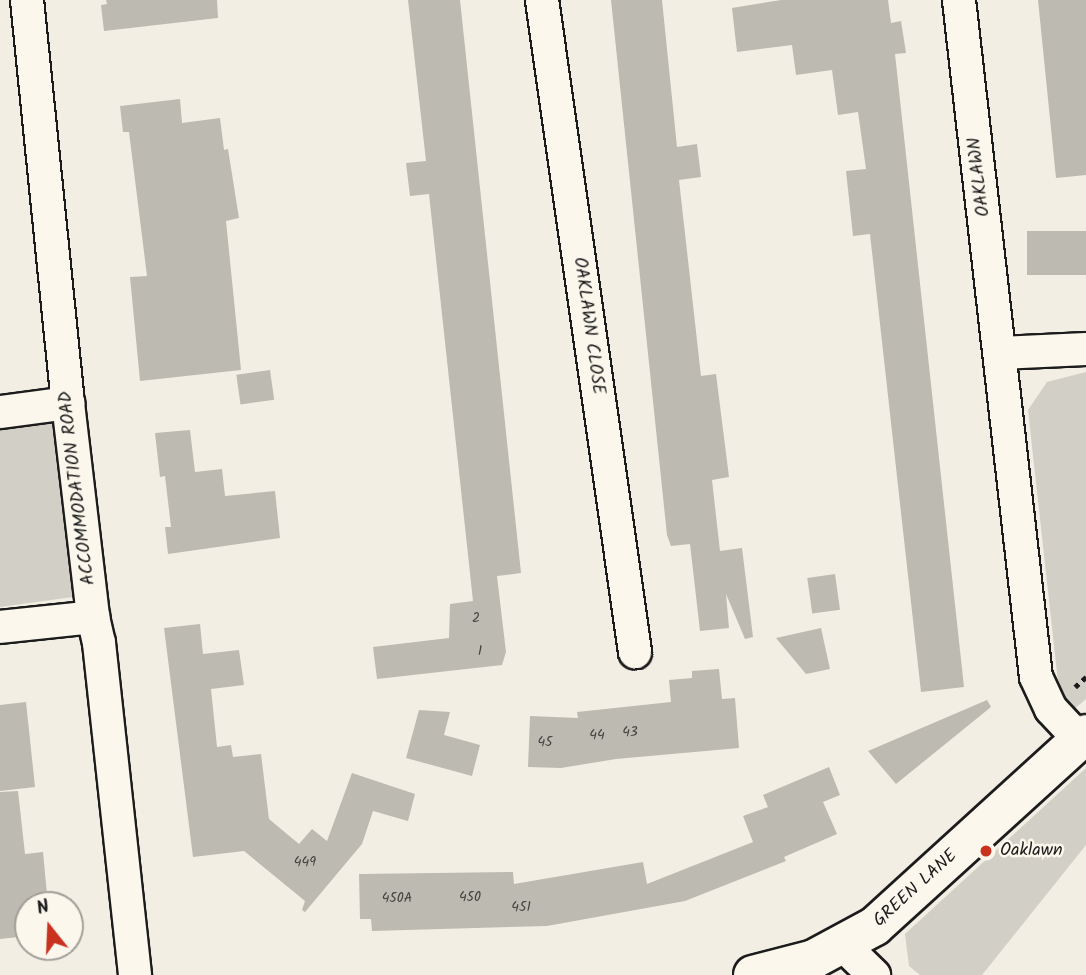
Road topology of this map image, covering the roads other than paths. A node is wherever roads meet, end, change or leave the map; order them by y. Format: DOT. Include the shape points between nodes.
graph roads {
  1 [pos="27,0"];
  2 [pos="542,0"];
  3 [pos="959,0"];
  4 [pos="1086,349"];
  5 [pos="1000,353"];
  6 [pos="68,403"];
  7 [pos="0,412"];
  8 [pos="93,617"];
  9 [pos="0,627"];
  10 [pos="635,652"];
  11 [pos="1083,737"];
  12 [pos="844,946"];
  13 [pos="135,975"];
  14 [pos="753,975"];
  15 [pos="874,975"];
  1 -- 6 [label="street, ACCOMMODATION ROAD"];
  2 -- 10 [label="street, OAKLAWN CLOSE"];
  3 -- 5 [label="street, OAKLAWN"];
  4 -- 5 [label="street"];
  5 -- 11 [label="street, OAKLAWN" via="1036,677 1051,709"];
  6 -- 7 [label="street"];
  6 -- 8 [label="street, ACCOMMODATION ROAD"];
  8 -- 9 [label="street"];
  8 -- 13 [label="street, ACCOMMODATION ROAD"];
  11 -- 12 [label="street, GREEN LANE" via="875,926"];
  12 -- 14 [label="street, GREEN LANE"];
  12 -- 15 [label="street"];
}
